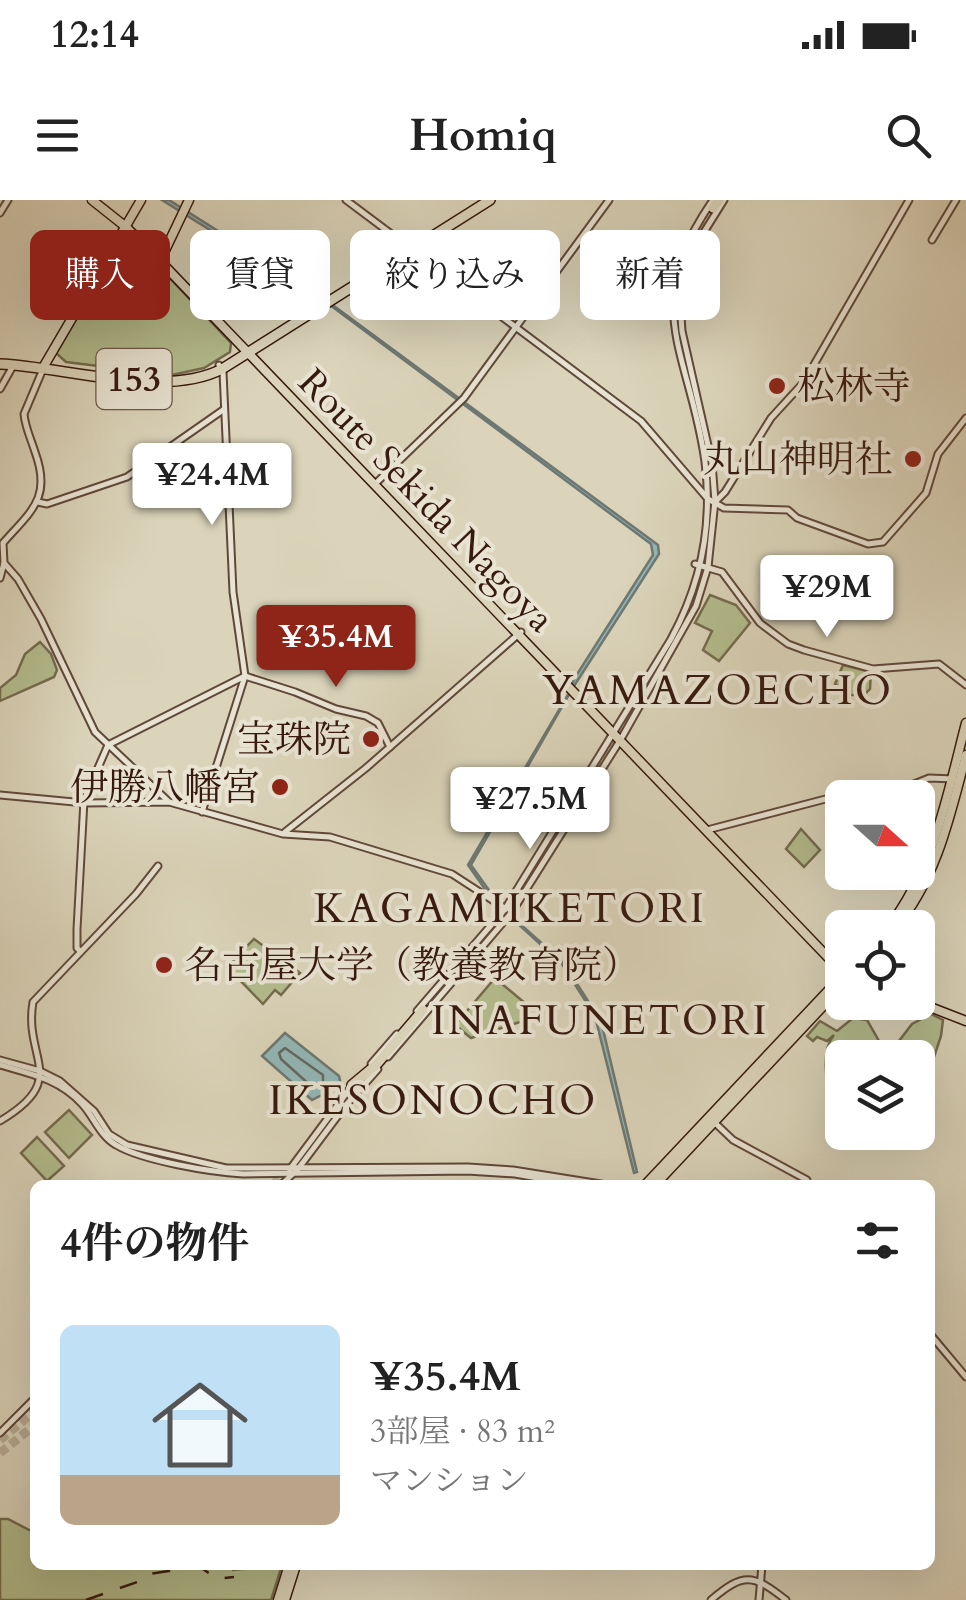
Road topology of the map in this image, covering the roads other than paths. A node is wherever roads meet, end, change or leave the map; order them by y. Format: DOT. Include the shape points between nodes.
graph roads {
  1 [pos="8,200"];
  2 [pos="96,200"];
  3 [pos="139,200"];
  4 [pos="346,200"];
  5 [pos="486,200"];
  6 [pos="609,200"];
  7 [pos="909,200"];
  8 [pos="956,200"];
  9 [pos="717,202"];
  10 [pos="187,208"];
  11 [pos="0,212"];
  12 [pos="125,223"];
  13 [pos="132,230"];
  14 [pos="384,230"];
  15 [pos="438,230"];
  16 [pos="932,240"];
  17 [pos="170,241"];
  18 [pos="170,269"];
  19 [pos="350,286"];
  20 [pos="505,320"];
  21 [pos="516,328"];
  22 [pos="247,350"];
  23 [pos="0,361"];
  24 [pos="45,363"];
  25 [pos="13,364"];
  26 [pos="220,367"];
  27 [pos="0,389"];
  28 [pos="225,409"];
  29 [pos="966,418"];
  30 [pos="376,483"];
  31 [pos="38,502"];
  32 [pos="710,502"];
  33 [pos="1,543"];
  34 [pos="4,563"];
  35 [pos="701,565"];
  36 [pos="0,578"];
  37 [pos="520,633"];
  38 [pos="244,676"];
  39 [pos="966,685"];
  40 [pos="966,723"];
  41 [pos="618,734"];
  42 [pos="108,745"];
  43 [pos="390,747"];
  44 [pos="964,750"];
  45 [pos="956,780"];
  46 [pos="0,795"];
  47 [pos="169,802"];
  48 [pos="84,803"];
  49 [pos="202,812"];
  50 [pos="708,828"];
  51 [pos="283,834"];
  52 [pos="158,866"];
  53 [pos="508,910"];
  54 [pos="901,910"];
  55 [pos="908,910"];
  56 [pos="80,951"];
  57 [pos="825,953"];
  58 [pos="825,990"];
  59 [pos="825,1003"];
  60 [pos="935,1007"];
  61 [pos="422,1010"];
  62 [pos="966,1019"];
  63 [pos="0,1063"];
  64 [pos="41,1073"];
  65 [pos="352,1085"];
  66 [pos="712,1119"];
  67 [pos="0,1121"];
  68 [pos="298,1169"];
  69 [pos="290,1171"];
  70 [pos="284,1180"];
  71 [pos="549,1180"];
  72 [pos="571,1180"];
  73 [pos="650,1180"];
  74 [pos="658,1180"];
  75 [pos="807,1180"];
  76 [pos="935,1340"];
  77 [pos="966,1377"];
  78 [pos="30,1403"];
  79 [pos="0,1433"];
  80 [pos="290,1570"];
  81 [pos="761,1570"];
  82 [pos="760,1581"];
  83 [pos="281,1600"];
  84 [pos="711,1600"];
  85 [pos="758,1600"];
  86 [pos="786,1600"];
  1 -- 11 [label="street"];
  2 -- 12 [label="main road, Route Sekida Nagoya"];
  3 -- 12 [label="main road"];
  4 -- 14 [label="street"];
  5 -- 15 [label="highway, 153"];
  6 -- 21 [label="street"];
  7 -- 32 [label="street" via="804,382 771,418 725,492"];
  8 -- 16 [label="street"];
  9 -- 32 [label="street" via="692,252 680,302 712,462"];
  10 -- 17 [label="main road"];
  12 -- 13 [label="main road, Route Sekida Nagoya"];
  12 -- 24 [label="main road"];
  18 -- 22 [label="main road, Route Sekida Nagoya"];
  19 -- 22 [label="highway, 153"];
  20 -- 21 [label="street"];
  21 -- 30 [label="street" via="458,404"];
  21 -- 32 [label="street" via="642,421"];
  22 -- 26 [label="highway, 153"];
  22 -- 30 [label="main road, Route Sekida Nagoya"];
  23 -- 24 [label="highway, 153"];
  23 -- 25 [label="highway, 153"];
  24 -- 25 [label="highway, 153"];
  24 -- 26 [label="highway, 153" via="171,379"];
  24 -- 31 [label="street" via="24,414 43,475"];
  25 -- 27 [label="street"];
  26 -- 28 [label="street"];
  28 -- 31 [label="street" via="116,482"];
  28 -- 38 [label="street" via="232,592"];
  29 -- 32 [label="street" via="938,454 926,493 883,542 868,544 788,510"];
  30 -- 37 [label="main road, Route Sekida Nagoya"];
  31 -- 33 [label="street"];
  32 -- 35 [label="street"];
  33 -- 34 [label="street"];
  34 -- 36 [label="street"];
  34 -- 42 [label="street"];
  35 -- 39 [label="street" via="722,572 760,622 788,644 873,669 939,664"];
  35 -- 41 [label="street" via="680,623"];
  37 -- 41 [label="main road, Route Sekida Nagoya"];
  37 -- 43 [label="street"];
  38 -- 42 [label="street"];
  38 -- 43 [label="street" via="366,716 378,723"];
  38 -- 49 [label="street"];
  40 -- 44 [label="main road"];
  41 -- 50 [label="main road, Route Sekida Nagoya"];
  41 -- 53 [label="street"];
  42 -- 47 [label="street"];
  42 -- 48 [label="street"];
  43 -- 51 [label="street"];
  44 -- 45 [label="main road"];
  45 -- 50 [label="street" via="929,778 892,794 837,796"];
  45 -- 54 [label="main road" via="927,863"];
  45 -- 55 [label="main road" via="935,863"];
  46 -- 48 [label="street"];
  47 -- 48 [label="street"];
  47 -- 49 [label="street"];
  48 -- 56 [label="street"];
  49 -- 51 [label="street"];
  50 -- 57 [label="main road, Route Sekida Nagoya"];
  51 -- 53 [label="street" via="330,838 452,874"];
  52 -- 56 [label="street"];
  53 -- 65 [label="street"];
  53 -- 68 [label="street"];
  56 -- 64 [label="street" via="31,1006"];
  58 -- 66 [label="main road"];
  59 -- 66 [label="main road"];
  60 -- 62 [label="main road"];
  61 -- 65 [label="highway"];
  63 -- 64 [label="street"];
  64 -- 67 [label="street" via="30,1100"];
  64 -- 69 [label="street" via="82,1104 108,1140 135,1154 225,1173"];
  65 -- 69 [label="street"];
  66 -- 73 [label="main road"];
  66 -- 74 [label="main road"];
  66 -- 75 [label="street" via="733,1140"];
  68 -- 69 [label="street"];
  68 -- 72 [label="street" via="485,1168"];
  69 -- 70 [label="street"];
  69 -- 71 [label="street" via="467,1171"];
  76 -- 77 [label="street"];
  78 -- 79 [label="street"];
  80 -- 83 [label="main road"];
  81 -- 82 [label="street"];
  82 -- 84 [label="street" via="739,1579"];
  82 -- 85 [label="street"];
  82 -- 86 [label="street"];
}
